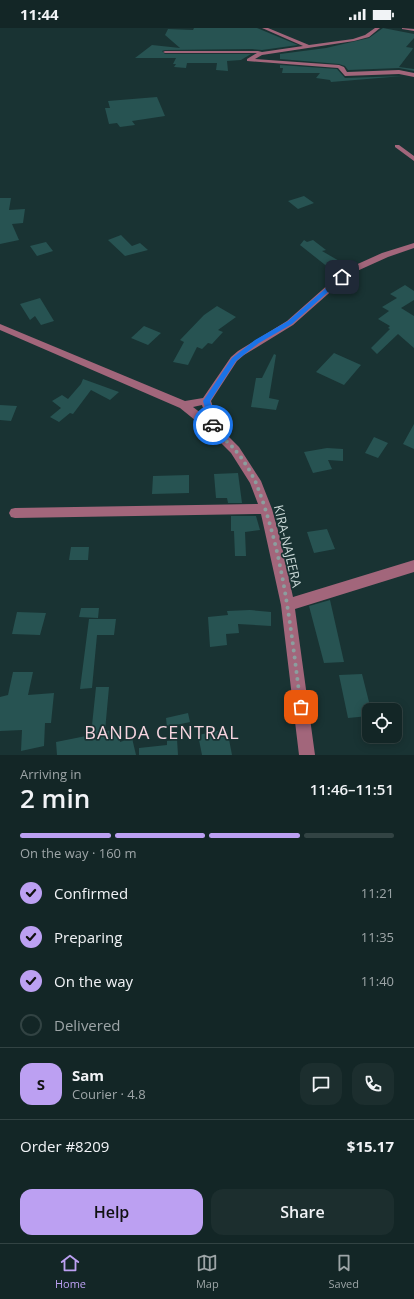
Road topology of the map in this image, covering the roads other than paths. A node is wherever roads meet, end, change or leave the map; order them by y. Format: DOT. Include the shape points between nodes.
graph roads {
  1 [pos="264,28"];
  2 [pos="378,28"];
  3 [pos="404,28"];
  4 [pos="414,30"];
  5 [pos="309,47"];
  6 [pos="165,52"];
  7 [pos="261,54"];
  8 [pos="414,74"];
  9 [pos="396,146"];
  10 [pos="414,159"];
  11 [pos="414,245"];
  12 [pos="0,327"];
  13 [pos="206,401"];
  14 [pos="184,405"];
  15 [pos="215,430"];
  16 [pos="266,509"];
  17 [pos="15,513"];
  18 [pos="414,566"];
  19 [pos="288,605"];
  20 [pos="306,755"];
  1 -- 5 [label="street"];
  2 -- 5 [label="street" via="362,38"];
  3 -- 4 [label="street"];
  5 -- 7 [label="street"];
  6 -- 7 [label="street"];
  7 -- 8 [label="street" via="249,60 339,67 345,74"];
  9 -- 10 [label="street"];
  11 -- 13 [label="street" via="385,255 342,277 290,323 257,341 234,359"];
  12 -- 14 [label="street, KIRA-NAJEERA"];
  13 -- 14 [label="street"];
  13 -- 15 [label="street"];
  14 -- 15 [label="street, KIRA-NAJEERA"];
  15 -- 16 [label="street, KIRA-NAJEERA" via="242,460 255,481"];
  16 -- 17 [label="street"];
  16 -- 19 [label="street, KIRA-NAJEERA"];
  18 -- 19 [label="street"];
  19 -- 20 [label="street, KIRA-NAJEERA"];
}
